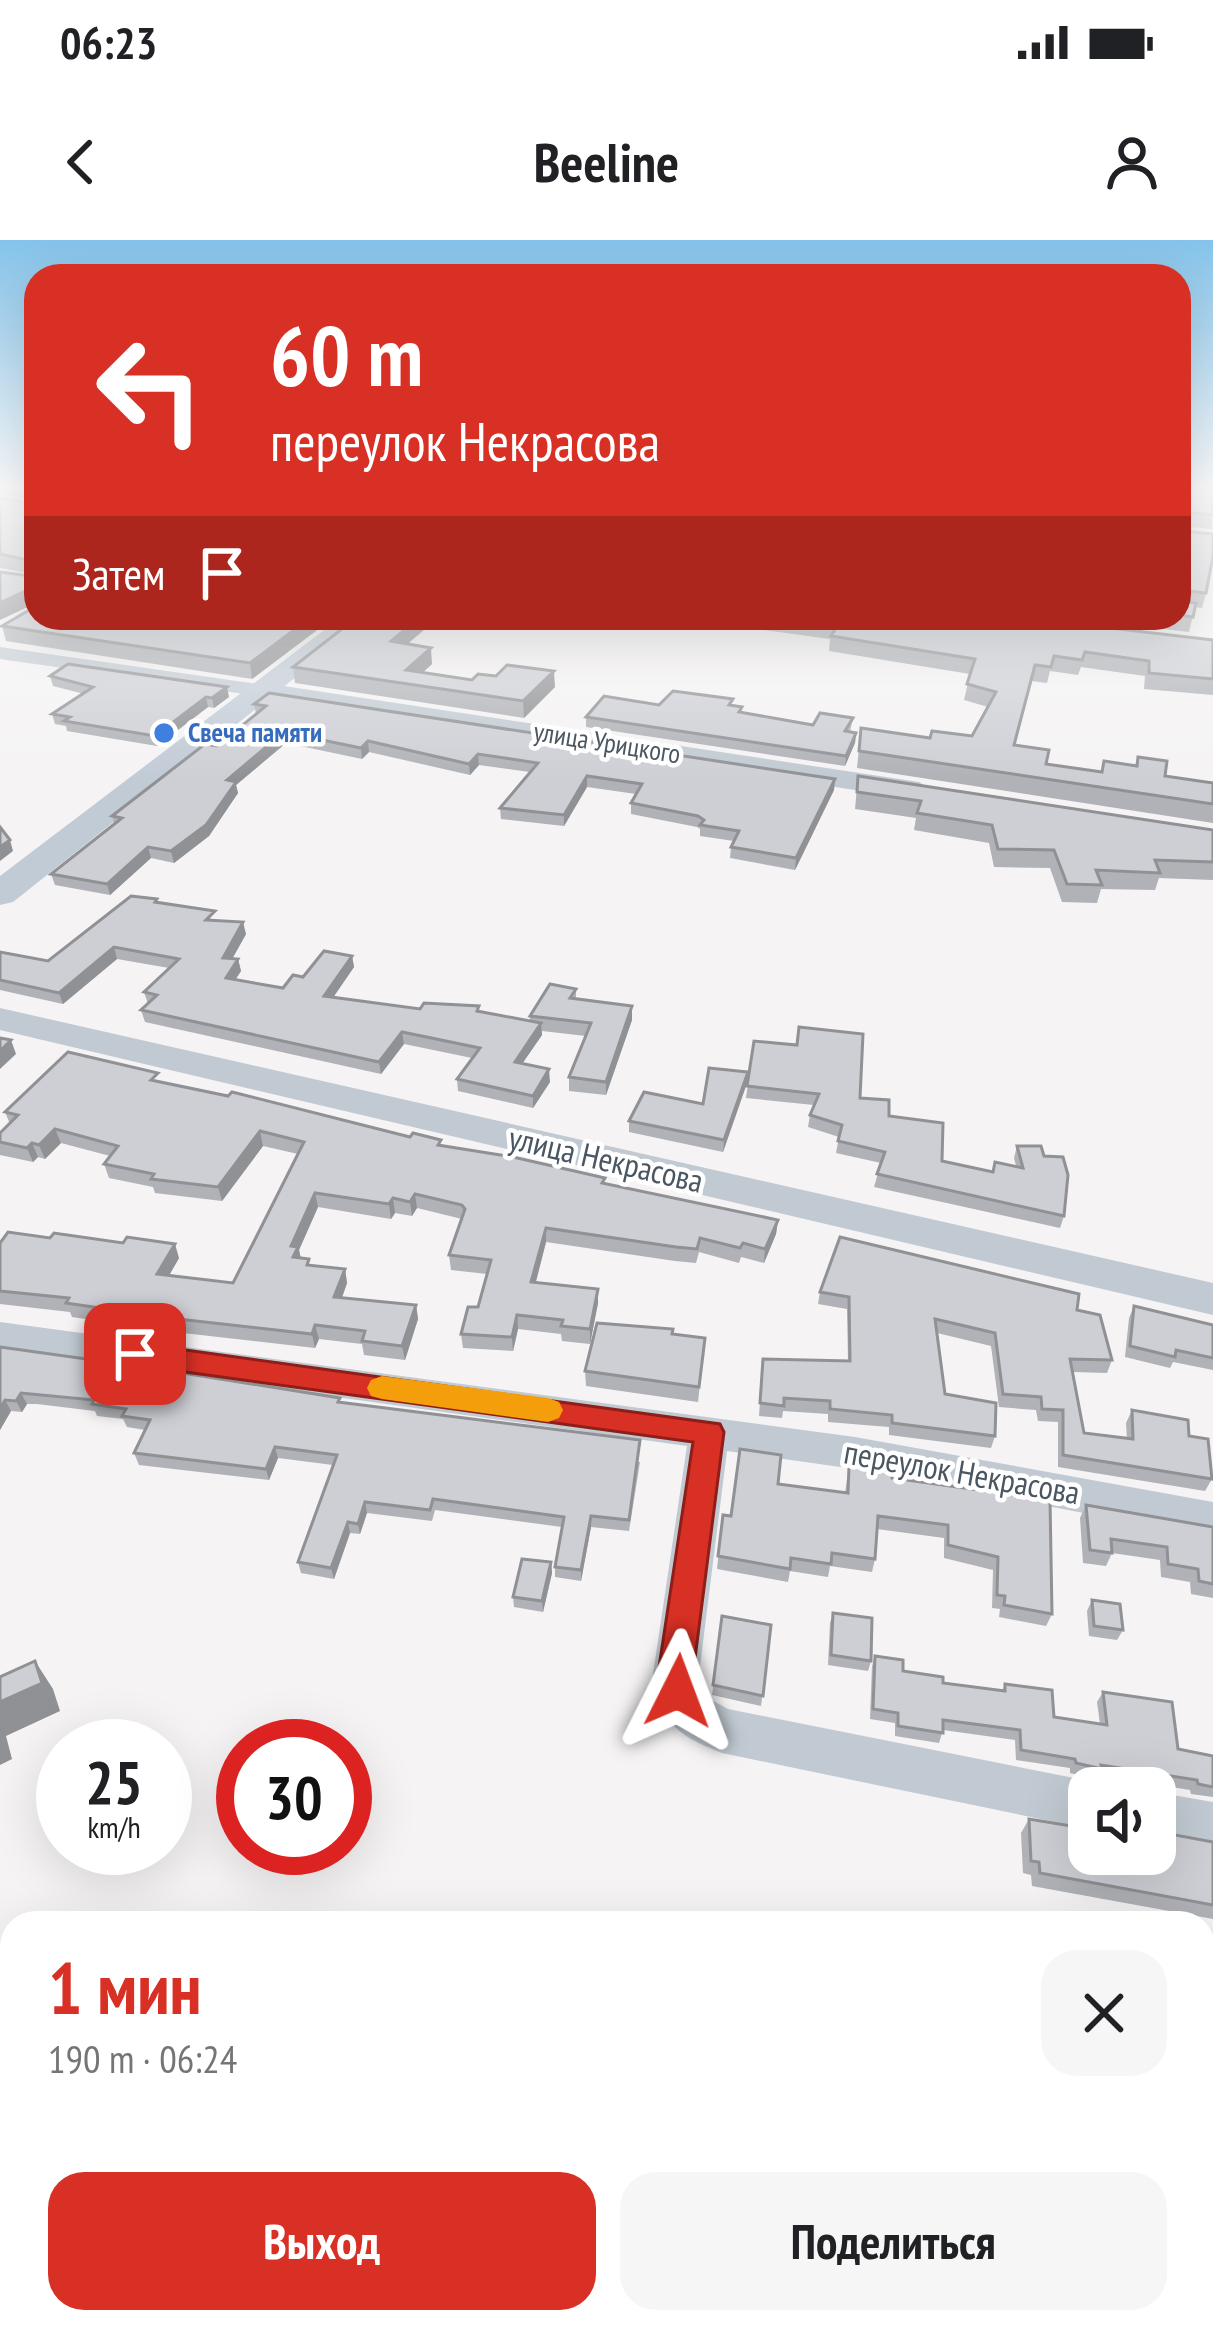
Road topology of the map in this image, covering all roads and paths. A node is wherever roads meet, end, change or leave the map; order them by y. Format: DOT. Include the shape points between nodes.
graph roads {
  1 [pos="342,630"];
  2 [pos="0,653"];
  3 [pos="264,691"];
  4 [pos="952,796"];
  5 [pos="0,894"];
  6 [pos="0,1019"];
  7 [pos="1213,1299"];
  8 [pos="0,1336"];
  9 [pos="709,1432"];
  10 [pos="1213,1520"];
  11 [pos="1068,1801"];
  12 [pos="1176,1821"];
  13 [pos="1213,1827"];
  1 -- 3 [label="main road"];
  2 -- 3 [label="street, улица Урицкого"];
  3 -- 4 [label="street, улица Урицкого"];
  3 -- 5 [label="main road"];
  6 -- 7 [label="street, улица Некрасова"];
  8 -- 9 [label="street, переулок Некрасова"];
  9 -- 10 [label="street, переулок Некрасова"];
  9 -- 11 [label="street" via="676,1674 691,1714 748,1737"];
  12 -- 13 [label="street"];
}
